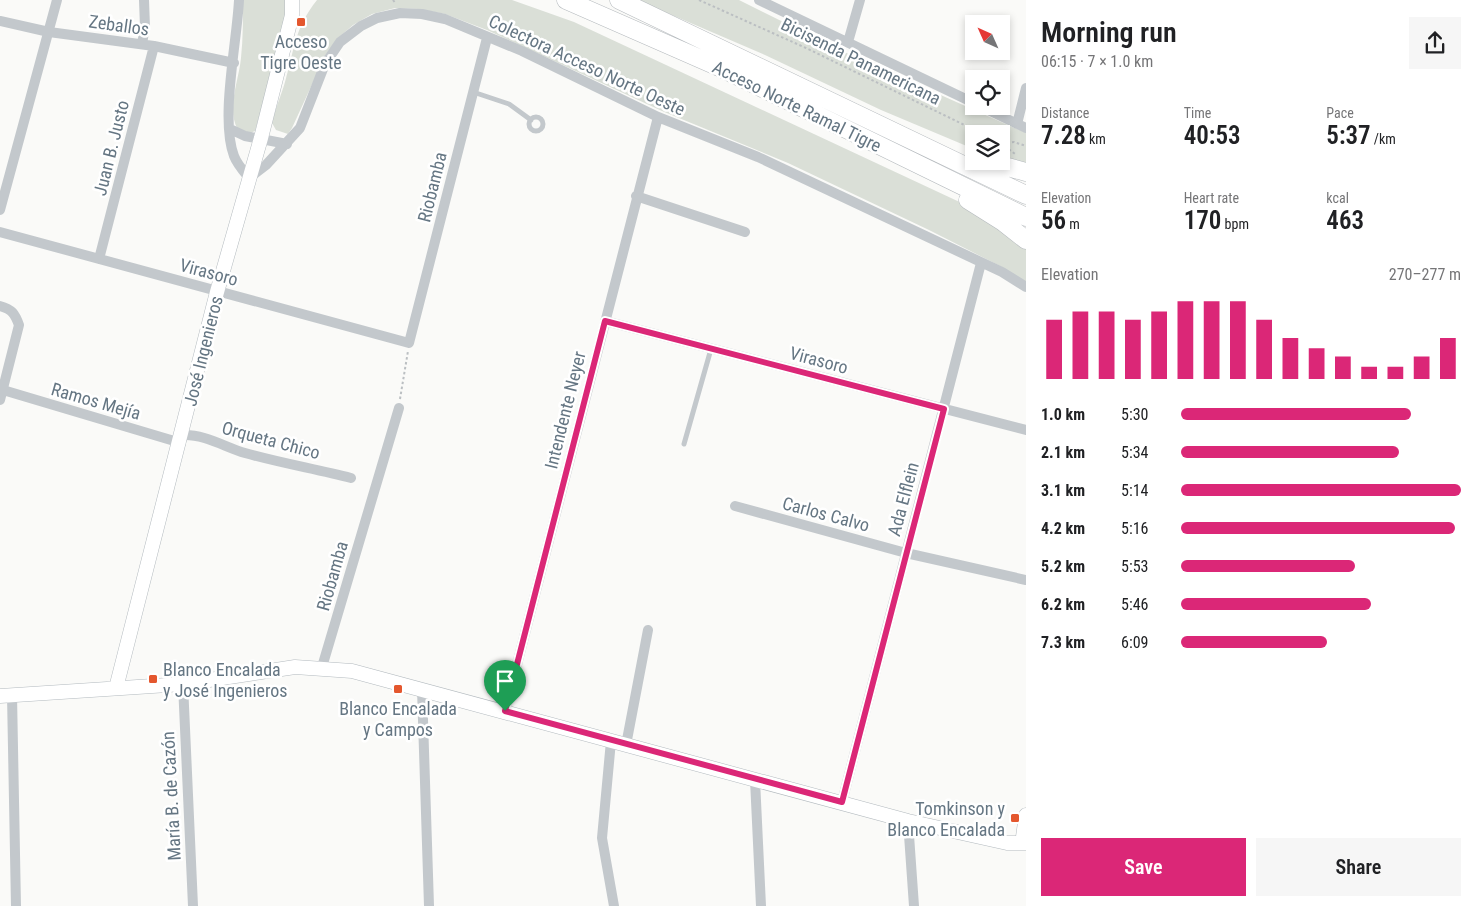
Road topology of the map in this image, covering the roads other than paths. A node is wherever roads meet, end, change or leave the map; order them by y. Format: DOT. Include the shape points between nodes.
graph roads {
  1 [pos="57,0"];
  2 [pos="144,0"];
  3 [pos="239,0"];
  4 [pos="292,0"];
  5 [pos="300,0"];
  6 [pos="566,0"];
  7 [pos="619,0"];
  8 [pos="760,0"];
  9 [pos="860,0"];
  10 [pos="292,15"];
  11 [pos="0,20"];
  12 [pos="49,32"];
  13 [pos="487,38"];
  14 [pos="848,42"];
  15 [pos="142,44"];
  16 [pos="154,46"];
  17 [pos="234,63"];
  18 [pos="1026,88"];
  19 [pos="473,92"];
  20 [pos="965,99"];
  21 [pos="998,115"];
  22 [pos="658,117"];
  23 [pos="531,120"];
  24 [pos="1021,126"];
  25 [pos="230,129"];
  26 [pos="261,138"];
  27 [pos="287,144"];
  28 [pos="924,146"];
  29 [pos="883,147"];
  30 [pos="965,156"];
  31 [pos="1010,168"];
  32 [pos="1026,172"];
  33 [pos="249,178"];
  34 [pos="1026,195"];
  35 [pos="636,196"];
  36 [pos="0,210"];
  37 [pos="1026,217"];
  38 [pos="0,232"];
  39 [pos="745,232"];
  40 [pos="1026,240"];
  41 [pos="99,259"];
  42 [pos="981,263"];
  43 [pos="1026,287"];
  44 [pos="218,292"];
  45 [pos="0,306"];
  46 [pos="605,321"];
  47 [pos="409,344"];
  48 [pos="711,349"];
  49 [pos="1,395"];
  50 [pos="398,408"];
  51 [pos="944,409"];
  52 [pos="1026,430"];
  53 [pos="182,439"];
  54 [pos="684,444"];
  55 [pos="350,478"];
  56 [pos="735,506"];
  57 [pos="906,552"];
  58 [pos="1026,580"];
  59 [pos="648,630"];
  60 [pos="322,667"];
  61 [pos="183,684"];
  62 [pos="116,688"];
  63 [pos="422,689"];
  64 [pos="6,696"];
  65 [pos="505,711"];
  66 [pos="611,741"];
  67 [pos="626,745"];
  68 [pos="755,780"];
  69 [pos="842,802"];
  70 [pos="1026,815"];
  71 [pos="908,821"];
  72 [pos="1026,843"];
  73 [pos="16,906"];
  74 [pos="192,906"];
  75 [pos="429,906"];
  76 [pos="614,906"];
  77 [pos="761,906"];
  78 [pos="914,906"];
  1 -- 12 [label="street"];
  2 -- 15 [label="street"];
  3 -- 17 [label="street"];
  4 -- 10 [label="street, José Ingenieros"];
  5 -- 10 [label="street, José Ingenieros"];
  6 -- 29 [label="highway, Acceso Norte Ramal Tigre" via="719,68"];
  7 -- 28 [label="highway, Acceso Norte Ramal Tigre"];
  8 -- 14 [label="street"];
  9 -- 14 [label="street"];
  10 -- 26 [label="street, José Ingenieros"];
  11 -- 12 [label="street, Zeballos"];
  12 -- 15 [label="street, Zeballos"];
  12 -- 36 [label="street"];
  13 -- 19 [label="street, Riobamba"];
  13 -- 22 [label="street, Colectora Acceso Norte Oeste" via="522,51"];
  13 -- 27 [label="street, Colectora Acceso Norte Oeste" via="444,19 422,14 400,13 377,18 361,26 340,42 325,64 300,128"];
  14 -- 20 [label="street"];
  15 -- 16 [label="street, Zeballos"];
  16 -- 17 [label="street, Zeballos"];
  16 -- 41 [label="street, Juan B. Justo"];
  17 -- 25 [label="street"];
  18 -- 24 [label="street"];
  19 -- 23 [label="lane" via="509,104"];
  19 -- 47 [label="street, Riobamba"];
  21 -- 24 [label="street"];
  22 -- 35 [label="street, Intendente Neyer"];
  22 -- 42 [label="street, Colectora Acceso Norte Oeste" via="758,157"];
  25 -- 26 [label="street" via="245,136"];
  25 -- 33 [label="street" via="234,157"];
  26 -- 27 [label="street"];
  26 -- 33 [label="street, José Ingenieros"];
  27 -- 33 [label="street, Colectora Acceso Norte Oeste"];
  28 -- 30 [label="highway"];
  28 -- 34 [label="highway, Acceso Norte Ramal Tigre"];
  29 -- 37 [label="highway, Acceso Norte Ramal Tigre"];
  29 -- 40 [label="highway" via="1003,222"];
  31 -- 32 [label="highway"];
  33 -- 44 [label="street, José Ingenieros"];
  35 -- 39 [label="street"];
  35 -- 46 [label="street, Intendente Neyer"];
  38 -- 41 [label="street, Virasoro"];
  41 -- 44 [label="street, Virasoro"];
  42 -- 43 [label="street, Colectora Acceso Norte Oeste"];
  42 -- 51 [label="street, Ada Elflein"];
  44 -- 47 [label="street, Virasoro"];
  44 -- 53 [label="street, José Ingenieros"];
  45 -- 49 [label="street" via="15,314 19,325"];
  46 -- 48 [label="street, Virasoro"];
  46 -- 65 [label="street, Intendente Neyer"];
  48 -- 51 [label="street, Virasoro"];
  48 -- 54 [label="lane"];
  49 -- 53 [label="street, Ramos Mejía"];
  50 -- 60 [label="street, Riobamba"];
  51 -- 52 [label="street, Virasoro"];
  51 -- 57 [label="street, Ada Elflein"];
  53 -- 55 [label="street, Orqueta Chico" via="200,436 240,452"];
  53 -- 62 [label="street, José Ingenieros"];
  56 -- 57 [label="street, Carlos Calvo"];
  57 -- 58 [label="street, Carlos Calvo"];
  57 -- 69 [label="street, Ada Elflein"];
  59 -- 67 [label="street"];
  60 -- 61 [label="street" via="295,667"];
  60 -- 63 [label="street" via="352,671"];
  61 -- 62 [label="street"];
  61 -- 74 [label="street, María B. de Cazón"];
  62 -- 64 [label="street"];
  63 -- 65 [label="street"];
  63 -- 75 [label="street"];
  64 -- 73 [label="street"];
  65 -- 66 [label="street"];
  66 -- 67 [label="street"];
  66 -- 76 [label="street" via="602,832"];
  67 -- 68 [label="street"];
  68 -- 69 [label="street"];
  68 -- 77 [label="street"];
  69 -- 71 [label="street"];
  70 -- 72 [label="street" via="1023,837"];
  71 -- 72 [label="street" via="1007,843"];
  71 -- 78 [label="street"];
}
